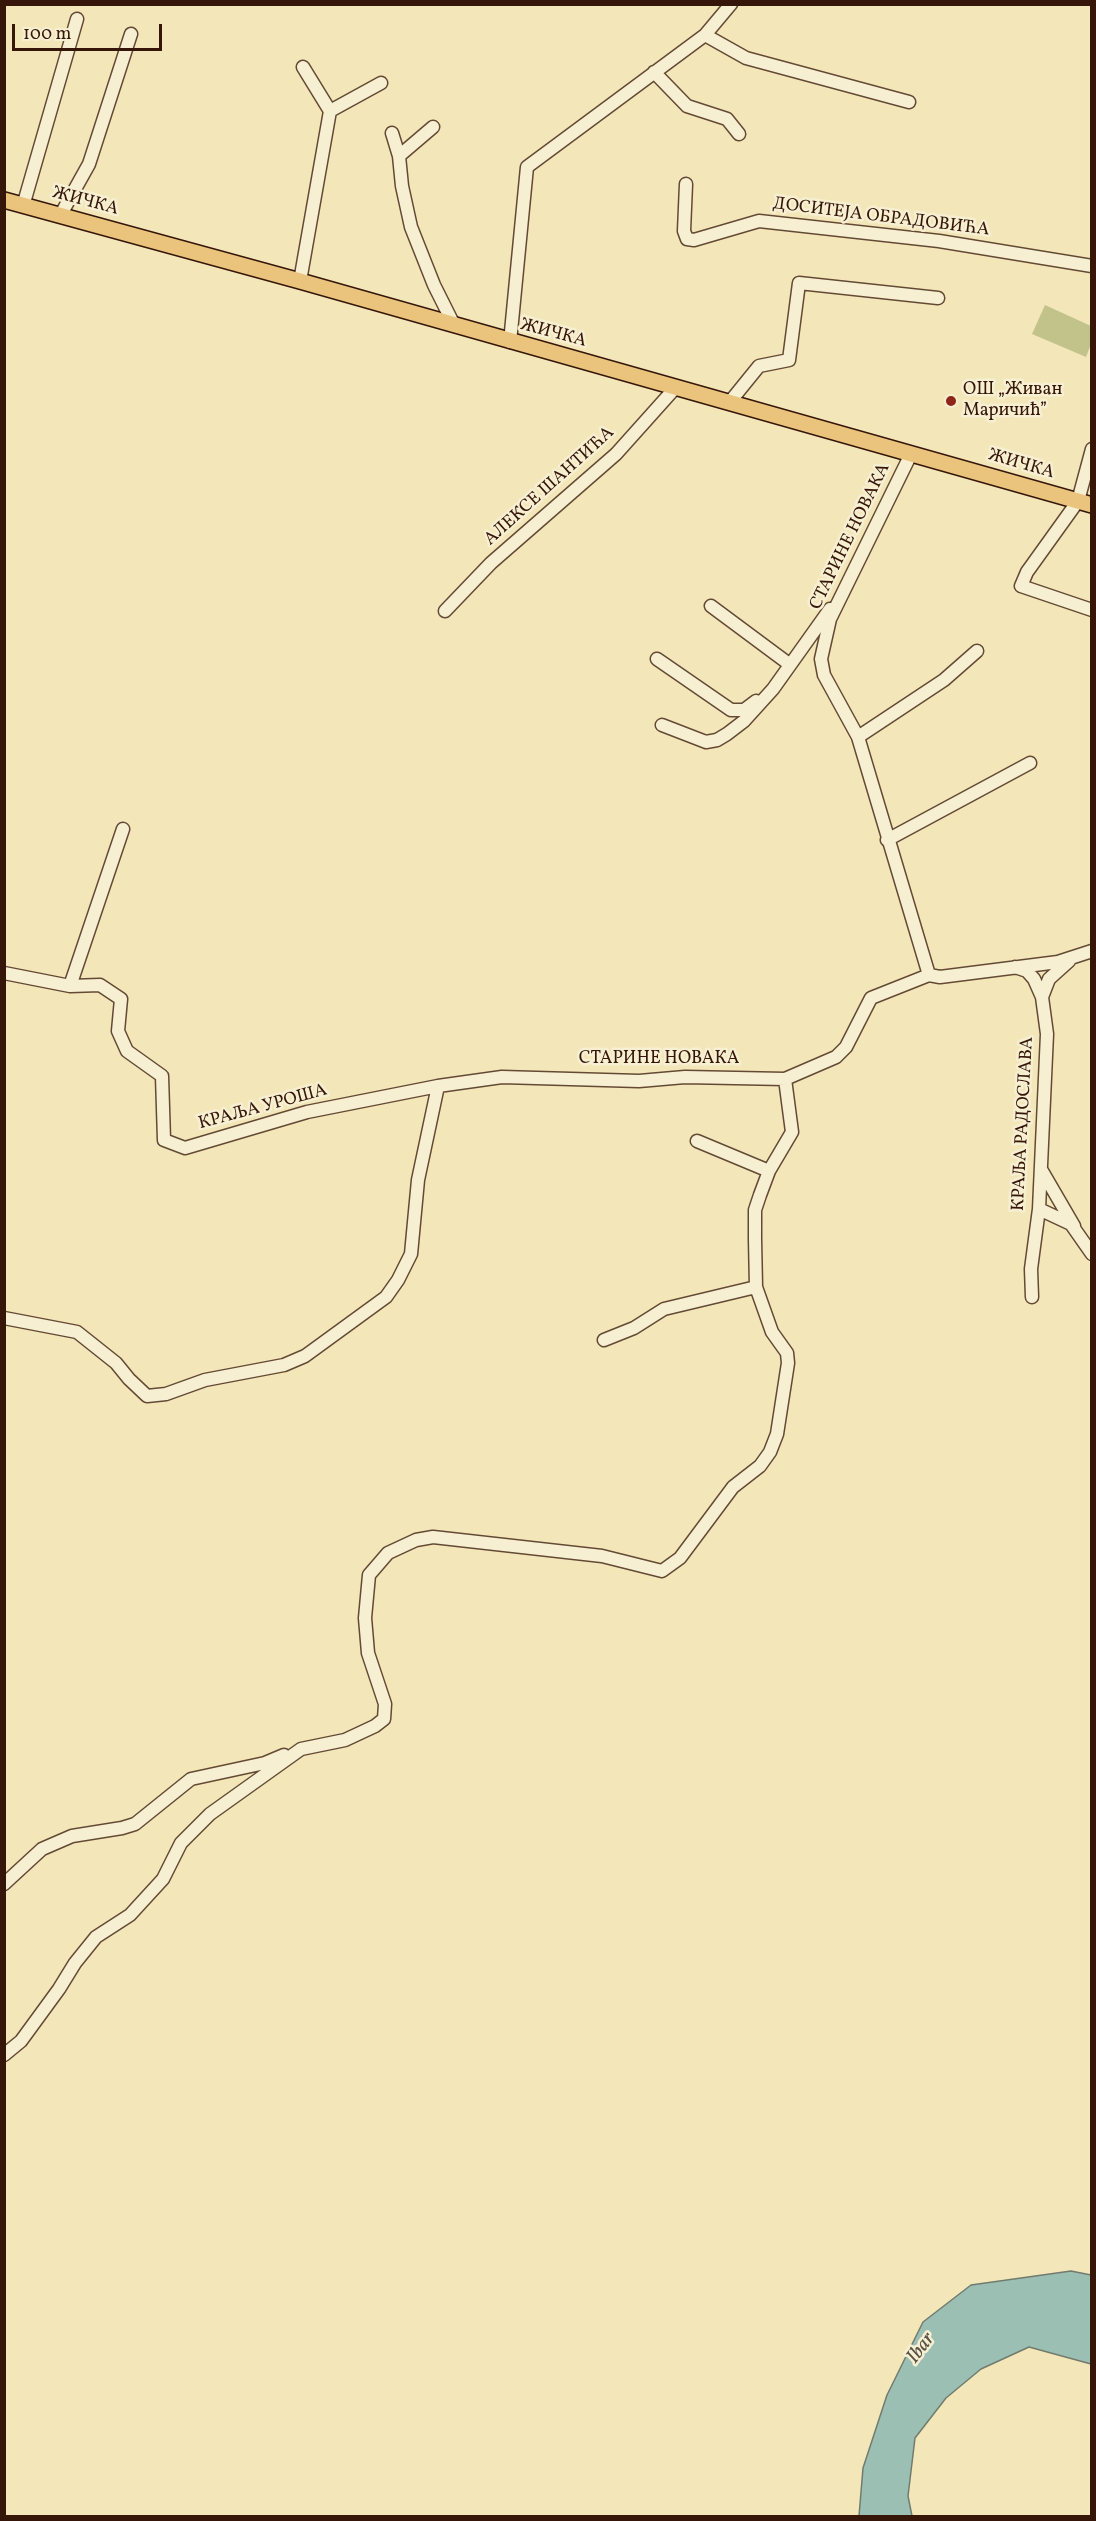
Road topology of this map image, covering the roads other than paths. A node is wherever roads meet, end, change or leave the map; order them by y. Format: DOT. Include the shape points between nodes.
graph roads {
  1 [pos="731,4"];
  2 [pos="77,18"];
  3 [pos="131,34"];
  4 [pos="705,34"];
  5 [pos="303,67"];
  6 [pos="654,72"];
  7 [pos="381,83"];
  8 [pos="909,102"];
  9 [pos="330,111"];
  10 [pos="433,127"];
  11 [pos="392,133"];
  12 [pos="739,134"];
  13 [pos="399,156"];
  14 [pos="686,184"];
  15 [pos="4,200"];
  16 [pos="23,206"];
  17 [pos="60,216"];
  18 [pos="1092,267"];
  19 [pos="300,281"];
  20 [pos="938,298"];
  21 [pos="454,325"];
  22 [pos="510,342"];
  23 [pos="676,387"];
  24 [pos="729,403"];
  25 [pos="1092,449"];
  26 [pos="911,454"];
  27 [pos="1085,503"];
  28 [pos="842,593"];
  29 [pos="711,606"];
  30 [pos="1092,610"];
  31 [pos="445,611"];
  32 [pos="810,635"];
  33 [pos="977,651"];
  34 [pos="657,659"];
  35 [pos="785,661"];
  36 [pos="662,725"];
  37 [pos="858,737"];
  38 [pos="1030,763"];
  39 [pos="123,829"];
  40 [pos="887,840"];
  41 [pos="1092,951"];
  42 [pos="1075,957"];
  43 [pos="1014,967"];
  44 [pos="4,973"];
  45 [pos="929,975"];
  46 [pos="70,986"];
  47 [pos="1042,997"];
  48 [pos="785,1079"];
  49 [pos="438,1086"];
  50 [pos="697,1141"];
  51 [pos="1041,1170"];
  52 [pos="769,1171"];
  53 [pos="1039,1209"];
  54 [pos="1078,1232"];
  55 [pos="1092,1254"];
  56 [pos="756,1287"];
  57 [pos="1032,1297"];
  58 [pos="4,1318"];
  59 [pos="604,1340"];
  60 [pos="301,1749"];
  61 [pos="4,1884"];
  62 [pos="4,2055"];
  1 -- 4 [label="street"];
  2 -- 16 [label="street"];
  3 -- 17 [label="street" via="89,164"];
  4 -- 6 [label="street"];
  4 -- 8 [label="street" via="746,58"];
  5 -- 9 [label="street"];
  6 -- 12 [label="street" via="687,106 727,119"];
  6 -- 22 [label="street" via="527,167"];
  7 -- 9 [label="street"];
  9 -- 19 [label="street"];
  10 -- 13 [label="street"];
  11 -- 13 [label="street"];
  13 -- 21 [label="street" via="411,227"];
  14 -- 18 [label="street, ДОСИТЕЈА ОБРАДОВИЋА" via="687,239 759,221 939,241"];
  15 -- 16 [label="main road, ЖИЧКА"];
  16 -- 17 [label="main road, ЖИЧКА"];
  17 -- 19 [label="main road, ЖИЧКА"];
  19 -- 21 [label="main road, ЖИЧКА"];
  20 -- 24 [label="street" via="800,283 789,360 759,366"];
  21 -- 22 [label="main road, ЖИЧКА"];
  22 -- 23 [label="main road, ЖИЧКА"];
  23 -- 24 [label="main road, ЖИЧКА"];
  23 -- 31 [label="street, АЛЕКСЕ ШАНТИЋА" via="616,454 491,563"];
  24 -- 26 [label="main road, ЖИЧКА"];
  25 -- 27 [label="street"];
  26 -- 27 [label="main road, ЖИЧКА"];
  26 -- 28 [label="street, СТАРИНЕ НОВАКА"];
  27 -- 30 [label="street" via="1027,572 1021,586"];
  28 -- 32 [label="street"];
  28 -- 37 [label="street, СТАРИНЕ НОВАКА" via="830,619 821,659 824,675"];
  29 -- 35 [label="street"];
  32 -- 35 [label="street" via="802,638"];
  32 -- 36 [label="street" via="773,688 744,722 727,734 706,742"];
  33 -- 37 [label="street" via="944,680"];
  34 -- 35 [label="street" via="738,711 758,699"];
  37 -- 40 [label="street, СТАРИНЕ НОВАКА"];
  38 -- 40 [label="street"];
  39 -- 46 [label="street"];
  40 -- 45 [label="street, СТАРИНЕ НОВАКА"];
  41 -- 42 [label="street"];
  42 -- 43 [label="street"];
  42 -- 47 [label="street" via="1049,979"];
  43 -- 45 [label="street" via="940,977"];
  43 -- 47 [label="street, КРАЉА РАДОСЛАВА" via="1027,971"];
  44 -- 46 [label="street, КРАЉА УРОША"];
  45 -- 48 [label="street, СТАРИНЕ НОВАКА" via="871,998 846,1047 836,1057"];
  46 -- 49 [label="street, КРАЉА УРОША" via="100,985 121,999 118,1030 127,1051 162,1076 164,1140 185,1148 307,1112"];
  47 -- 51 [label="street, КРАЉА РАДОСЛАВА" via="1047,1034"];
  48 -- 49 [label="street, СТАРИНЕ НОВАКА" via="685,1077 639,1081 502,1077"];
  48 -- 52 [label="street" via="792,1132"];
  49 -- 58 [label="street" via="418,1180 411,1254 399,1280 386,1297 305,1356 284,1365 147,1396 116,1363 77,1332"];
  50 -- 52 [label="street"];
  51 -- 53 [label="street, КРАЉА РАДОСЛАВА"];
  51 -- 54 [label="street"];
  52 -- 56 [label="street" via="755,1210"];
  53 -- 54 [label="street" via="1063,1219"];
  53 -- 57 [label="street, КРАЉА РАДОСЛАВА" via="1031,1269"];
  54 -- 55 [label="street"];
  56 -- 59 [label="street" via="664,1309 634,1328"];
  56 -- 60 [label="street" via="772,1332 787,1353 777,1434 760,1466 733,1487 680,1557 662,1571 602,1556 433,1537 388,1553 369,1575 365,1618 368,1653 385,1704 384,1719 345,1740"];
  60 -- 61 [label="street" via="265,1763 190,1779 135,1824 72,1836 42,1849"];
  60 -- 62 [label="street" via="228,1799 197,1826 181,1843 163,1879 130,1915 96,1937 21,2041"];
}
